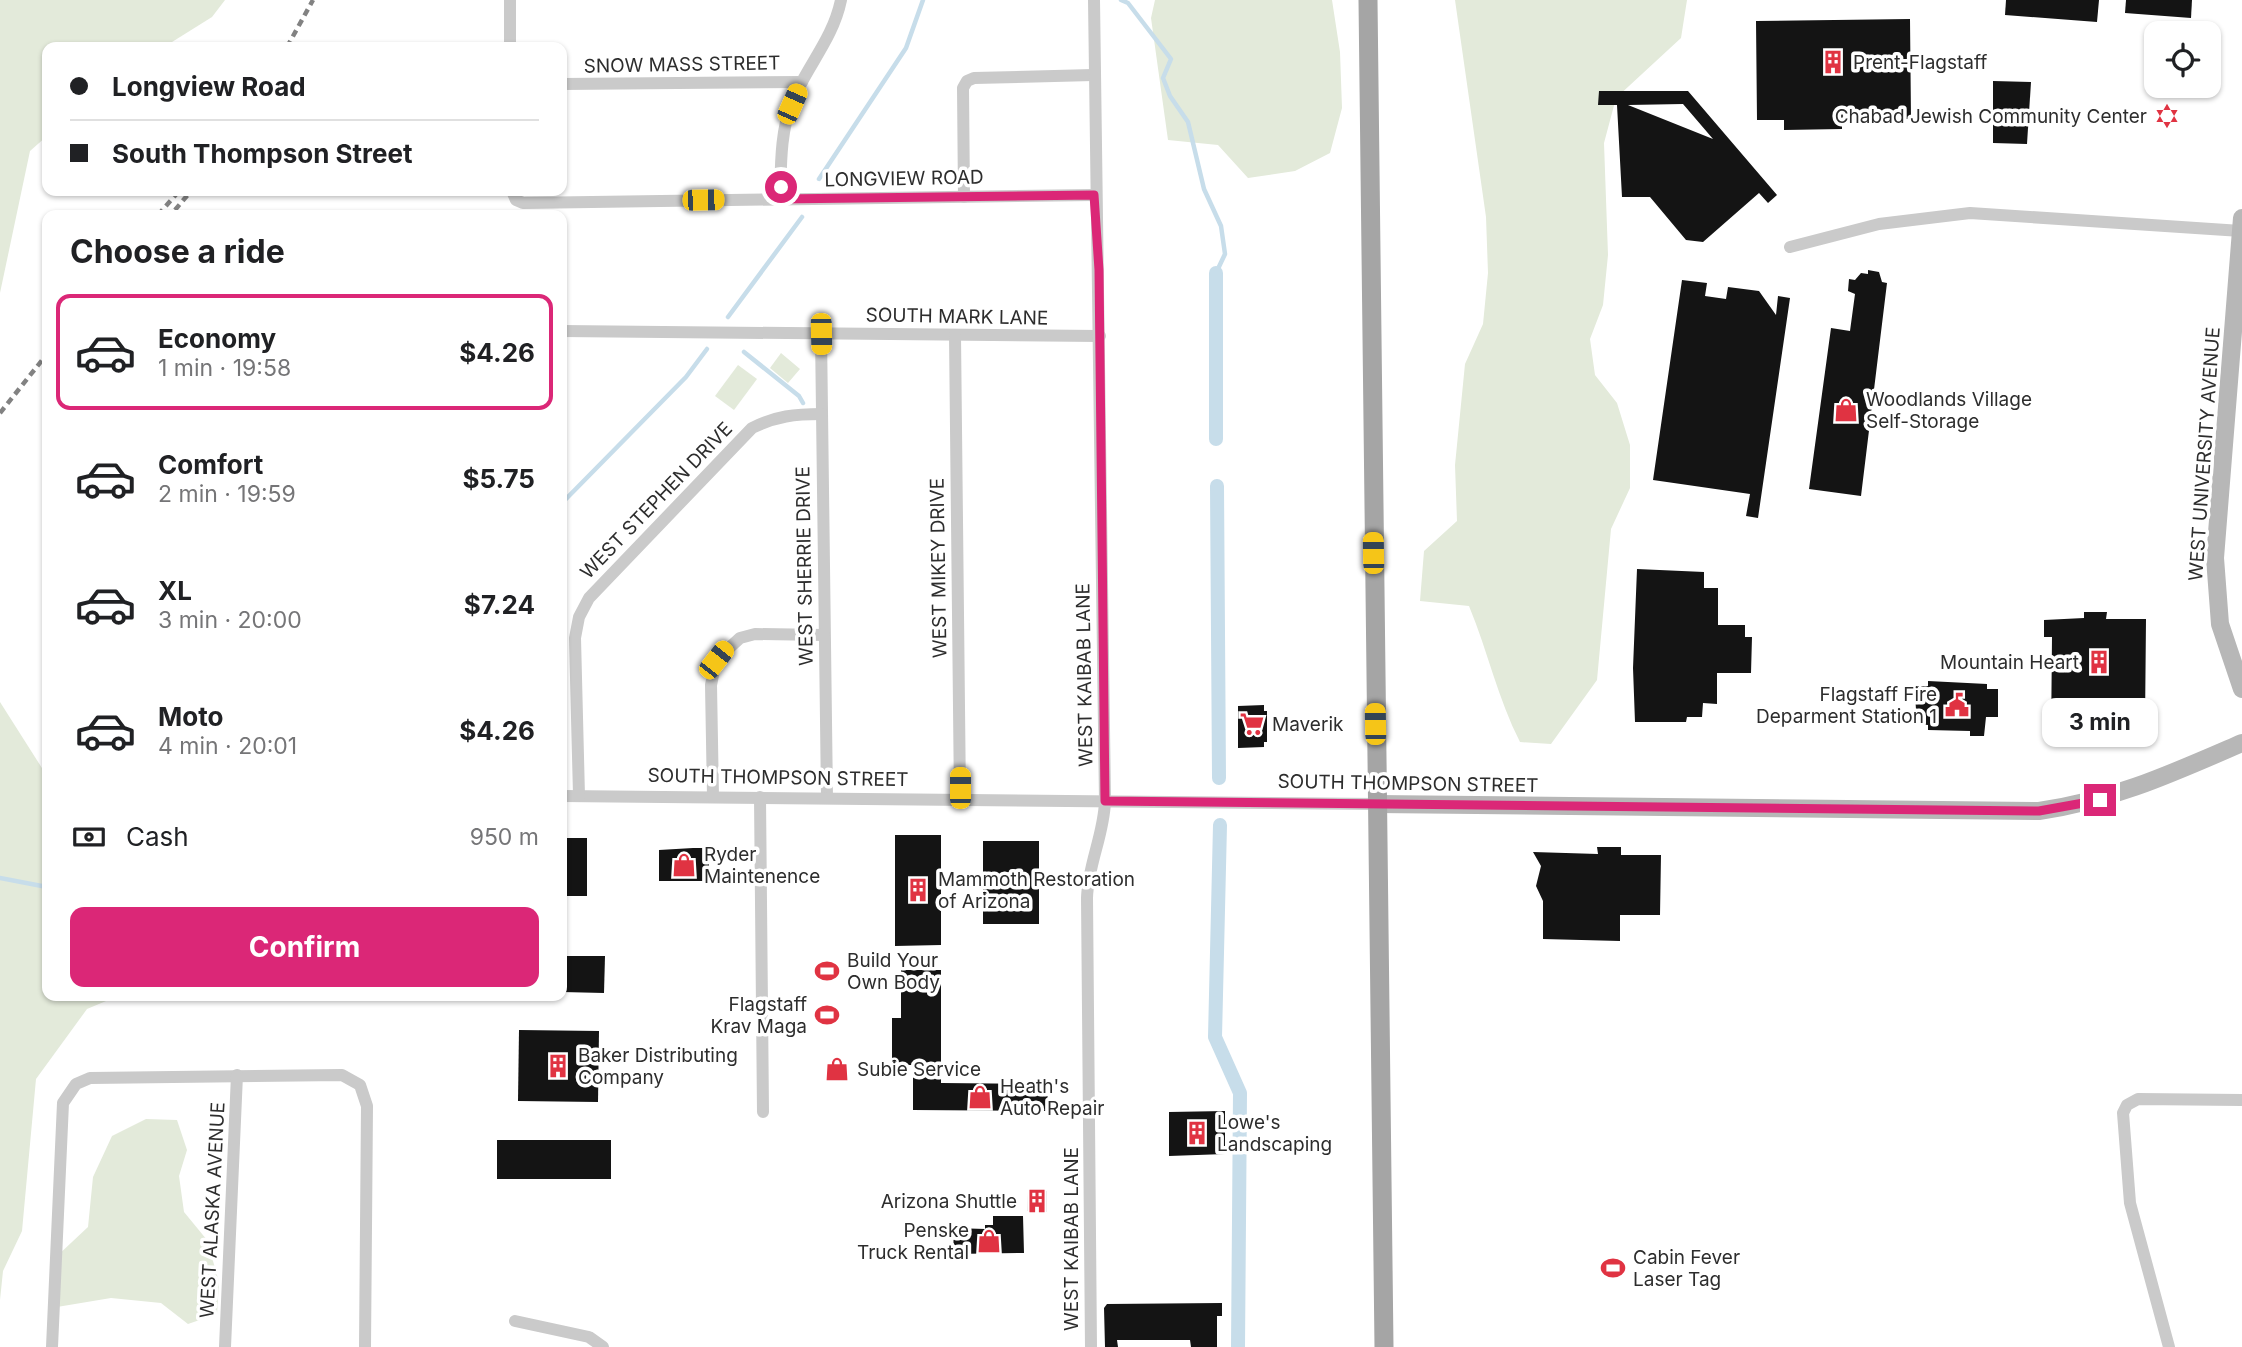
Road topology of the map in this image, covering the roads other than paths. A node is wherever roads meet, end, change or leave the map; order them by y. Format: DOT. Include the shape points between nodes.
graph roads {
  1 [pos="510,0"];
  2 [pos="841,0"];
  3 [pos="1094,0"];
  4 [pos="1368,0"];
  5 [pos="510,42"];
  6 [pos="1094,75"];
  7 [pos="802,82"];
  8 [pos="567,84"];
  9 [pos="1094,195"];
  10 [pos="514,196"];
  11 [pos="964,197"];
  12 [pos="780,199"];
  13 [pos="2242,227"];
  14 [pos="1790,247"];
  15 [pos="567,331"];
  16 [pos="821,334"];
  17 [pos="955,335"];
  18 [pos="1100,336"];
  19 [pos="822,414"];
  20 [pos="824,635"];
  21 [pos="2242,689"];
  22 [pos="2242,743"];
  23 [pos="567,796"];
  24 [pos="579,796"];
  25 [pos="713,797"];
  26 [pos="760,797"];
  27 [pos="827,798"];
  28 [pos="960,800"];
  29 [pos="1105,801"];
  30 [pos="1376,804"];
  31 [pos="237,1075"];
  32 [pos="2242,1100"];
  33 [pos="763,1112"];
  34 [pos="514,1321"];
  35 [pos="52,1347"];
  36 [pos="225,1347"];
  37 [pos="366,1347"];
  38 [pos="603,1347"];
  39 [pos="1091,1347"];
  40 [pos="1384,1347"];
  41 [pos="2169,1347"];
  1 -- 5 [label="street"];
  2 -- 7 [label="street" via="832,33"];
  3 -- 6 [label="street, WEST KAIBAB LANE"];
  4 -- 30 [label="main road"];
  6 -- 9 [label="street, WEST KAIBAB LANE"];
  6 -- 11 [label="street" via="967,81 963,88"];
  7 -- 8 [label="street, SNOW MASS STREET"];
  7 -- 12 [label="street" via="783,136"];
  9 -- 11 [label="street, LONGVIEW ROAD"];
  9 -- 18 [label="street, WEST KAIBAB LANE"];
  10 -- 12 [label="street, LONGVIEW ROAD" via="523,203"];
  11 -- 12 [label="street, LONGVIEW ROAD"];
  13 -- 14 [label="street" via="1970,213 1879,224"];
  13 -- 21 [label="street, WEST UNIVERSITY AVENUE" via="2215,558 2220,624"];
  15 -- 16 [label="street, SOUTH MARK LANE"];
  16 -- 17 [label="street, SOUTH MARK LANE"];
  16 -- 19 [label="street, WEST SHERRIE DRIVE"];
  17 -- 18 [label="street, SOUTH MARK LANE"];
  17 -- 28 [label="street, WEST MIKEY DRIVE"];
  18 -- 29 [label="street, WEST KAIBAB LANE"];
  19 -- 20 [label="street, WEST SHERRIE DRIVE"];
  19 -- 24 [label="street, WEST STEPHEN DRIVE" via="773,418 752,428 589,598 575,638"];
  20 -- 25 [label="street" via="755,634 740,638 716,660 711,685"];
  20 -- 27 [label="street, WEST SHERRIE DRIVE"];
  22 -- 30 [label="street, SOUTH THOMPSON STREET" via="2127,792 2039,811"];
  23 -- 24 [label="street, SOUTH THOMPSON STREET"];
  24 -- 25 [label="street, SOUTH THOMPSON STREET"];
  25 -- 26 [label="street, SOUTH THOMPSON STREET"];
  26 -- 27 [label="street, SOUTH THOMPSON STREET"];
  26 -- 33 [label="street"];
  27 -- 28 [label="street, SOUTH THOMPSON STREET"];
  28 -- 29 [label="street, SOUTH THOMPSON STREET"];
  29 -- 30 [label="street, SOUTH THOMPSON STREET"];
  29 -- 39 [label="street, WEST KAIBAB LANE" via="1087,898"];
  30 -- 40 [label="main road"];
  31 -- 35 [label="street" via="90,1078 76,1084 63,1103"];
  31 -- 36 [label="street, WEST ALASKA AVENUE"];
  31 -- 37 [label="street" via="342,1075 360,1085 367,1105"];
  32 -- 41 [label="street" via="2138,1099 2123,1113 2130,1203"];
  34 -- 38 [label="street" via="589,1337"];
}
